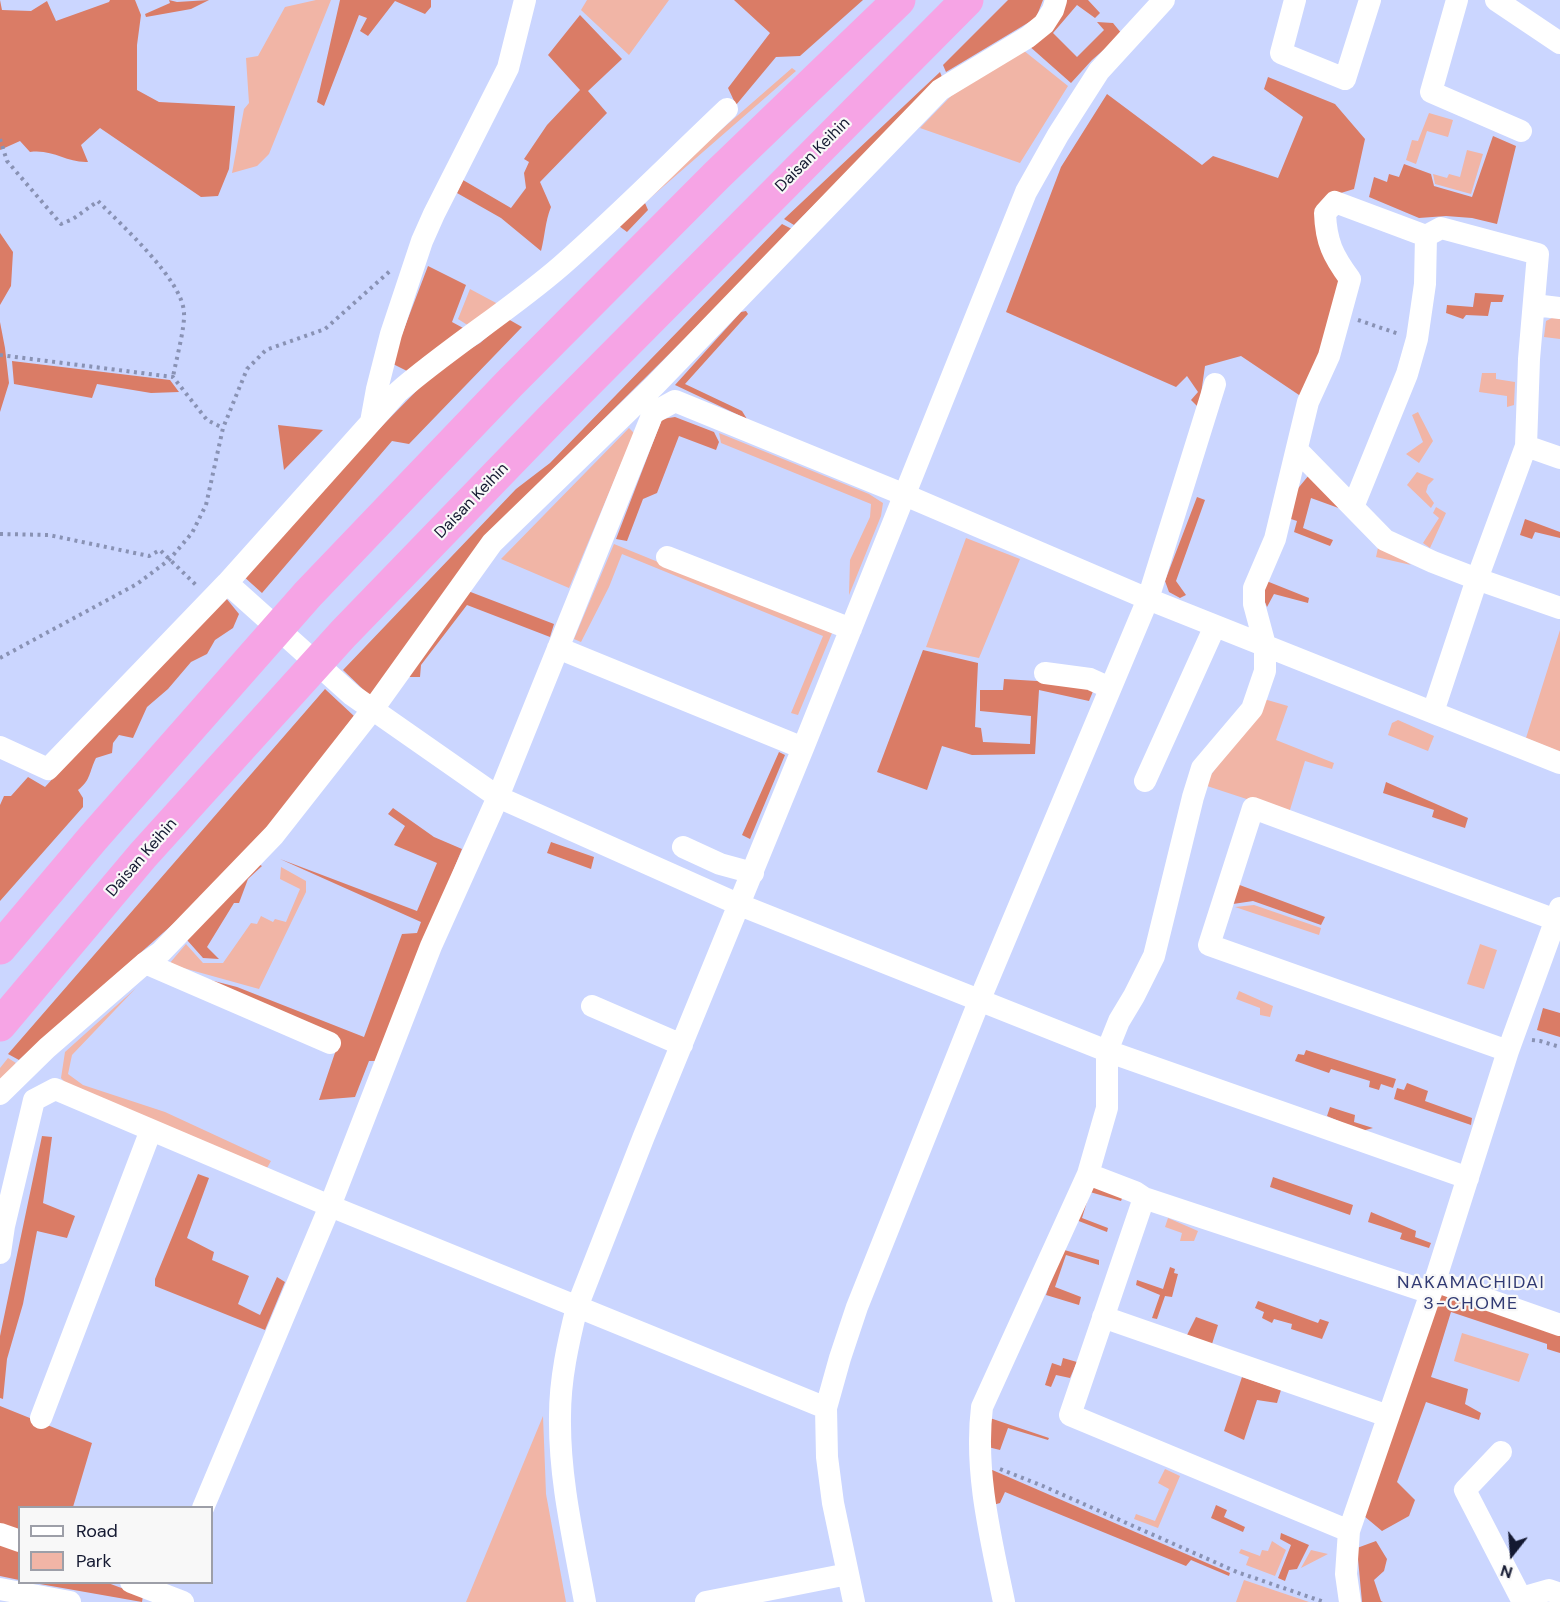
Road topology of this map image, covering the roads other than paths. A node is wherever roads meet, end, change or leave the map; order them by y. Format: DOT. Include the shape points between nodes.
graph roads {
  1 [pos="525,0"];
  2 [pos="899,0"];
  3 [pos="967,0"];
  4 [pos="1056,0"];
  5 [pos="1164,0"];
  6 [pos="1295,0"];
  7 [pos="1370,0"];
  8 [pos="1457,0"];
  9 [pos="1496,0"];
  10 [pos="1523,8"];
  11 [pos="1560,43"];
  12 [pos="728,109"];
  13 [pos="1521,131"];
  14 [pos="1426,236"];
  15 [pos="1534,305"];
  16 [pos="1560,308"];
  17 [pos="1215,384"];
  18 [pos="371,422"];
  19 [pos="1526,446"];
  20 [pos="1298,451"];
  21 [pos="1560,458"];
  22 [pos="905,495"];
  23 [pos="1353,507"];
  24 [pos="667,557"];
  25 [pos="1477,579"];
  26 [pos="233,589"];
  27 [pos="1148,599"];
  28 [pos="1560,608"];
  29 [pos="1215,626"];
  30 [pos="851,629"];
  31 [pos="1265,645"];
  32 [pos="558,648"];
  33 [pos="1045,673"];
  34 [pos="1110,688"];
  35 [pos="373,709"];
  36 [pos="1433,712"];
  37 [pos="0,747"];
  38 [pos="803,748"];
  39 [pos="1560,763"];
  40 [pos="1145,781"];
  41 [pos="498,797"];
  42 [pos="683,847"];
  43 [pos="753,873"];
  44 [pos="740,905"];
  45 [pos="1558,914"];
  46 [pos="0,948"];
  47 [pos="145,963"];
  48 [pos="980,999"];
  49 [pos="592,1006"];
  50 [pos="0,1025"];
  51 [pos="330,1043"];
  52 [pos="682,1045"];
  53 [pos="1107,1051"];
  54 [pos="1508,1051"];
  55 [pos="0,1094"];
  56 [pos="151,1130"];
  57 [pos="1089,1174"];
  58 [pos="1468,1178"];
  59 [pos="1144,1198"];
  60 [pos="330,1206"];
  61 [pos="0,1253"];
  62 [pos="1433,1287"];
  63 [pos="577,1307"];
  64 [pos="1103,1317"];
  65 [pos="1560,1325"];
  66 [pos="826,1408"];
  67 [pos="1388,1416"];
  68 [pos="40,1419"];
  69 [pos="1501,1452"];
  70 [pos="204,1506"];
  71 [pos="1349,1532"];
  72 [pos="0,1534"];
  73 [pos="18,1540"];
  74 [pos="848,1574"];
  75 [pos="137,1584"];
  76 [pos="0,1589"];
  77 [pos="1560,1594"];
  78 [pos="170,1596"];
  79 [pos="1522,1600"];
  80 [pos="70,1602"];
  81 [pos="585,1602"];
  82 [pos="706,1602"];
  83 [pos="854,1602"];
  84 [pos="1004,1602"];
  85 [pos="1350,1602"];
  1 -- 18 [label="street" via="508,68 423,241 391,334"];
  2 -- 46 [label="highway" via="575,317 332,569"];
  3 -- 50 [label="highway, Daisan Keihin" via="343,634 143,855"];
  4 -- 35 [label="street" via="1044,24 940,90 655,385 492,543"];
  5 -- 22 [label="street" via="1099,71 1026,192"];
  6 -- 7 [label="street" via="1281,53 1345,79"];
  8 -- 13 [label="street" via="1431,92"];
  9 -- 10 [label="street"];
  10 -- 11 [label="street"];
  12 -- 18 [label="street" via="561,266 430,364"];
  14 -- 15 [label="street" via="1442,228 1538,254"];
  14 -- 20 [label="street" via="1335,202 1324,213 1335,260 1350,279 1329,356 1308,402"];
  14 -- 23 [label="street" via="1425,284 1417,339 1407,374"];
  15 -- 16 [label="street"];
  15 -- 19 [label="street"];
  17 -- 27 [label="street"];
  18 -- 26 [label="street"];
  19 -- 21 [label="street"];
  19 -- 25 [label="street"];
  20 -- 23 [label="street"];
  20 -- 31 [label="street" via="1275,539 1254,588 1254,604"];
  22 -- 27 [label="street"];
  22 -- 30 [label="street"];
  22 -- 32 [label="street" via="675,400 653,413"];
  23 -- 25 [label="street" via="1385,540"];
  24 -- 30 [label="street"];
  25 -- 28 [label="street"];
  25 -- 36 [label="street"];
  26 -- 35 [label="street" via="352,695"];
  26 -- 37 [label="street" via="211,599 48,769"];
  27 -- 29 [label="street"];
  27 -- 34 [label="street"];
  29 -- 31 [label="street"];
  29 -- 40 [label="street"];
  30 -- 38 [label="street"];
  31 -- 36 [label="street"];
  31 -- 53 [label="street" via="1265,671 1252,709 1202,768 1154,956"];
  32 -- 38 [label="street"];
  32 -- 41 [label="street"];
  33 -- 34 [label="street" via="1089,680"];
  34 -- 48 [label="street"];
  35 -- 41 [label="street"];
  35 -- 47 [label="street" via="274,835 161,952"];
  36 -- 39 [label="street"];
  38 -- 43 [label="street"];
  41 -- 44 [label="street"];
  41 -- 60 [label="street" via="431,946"];
  42 -- 43 [label="street" via="720,864"];
  43 -- 44 [label="street"];
  44 -- 48 [label="street"];
  44 -- 52 [label="street"];
  45 -- 54 [label="street"];
  45 -- 54 [label="street" via="1253,808 1209,945"];
  47 -- 51 [label="street"];
  47 -- 55 [label="street"];
  48 -- 53 [label="street"];
  48 -- 66 [label="street" via="857,1307"];
  49 -- 52 [label="street"];
  52 -- 63 [label="street"];
  53 -- 57 [label="street" via="1107,1108"];
  53 -- 58 [label="street"];
  54 -- 58 [label="street"];
  56 -- 60 [label="street"];
  56 -- 61 [label="street" via="55,1089 34,1100"];
  56 -- 68 [label="street"];
  57 -- 59 [label="street"];
  57 -- 84 [label="street" via="982,1407 981,1462 988,1528"];
  58 -- 62 [label="street"];
  59 -- 62 [label="street"];
  59 -- 64 [label="street"];
  60 -- 63 [label="street"];
  60 -- 70 [label="street"];
  62 -- 65 [label="street"];
  62 -- 67 [label="street"];
  63 -- 66 [label="street"];
  63 -- 81 [label="street" via="561,1389 560,1443"];
  64 -- 67 [label="street"];
  64 -- 71 [label="street" via="1070,1416"];
  66 -- 74 [label="street" via="833,1503"];
  67 -- 71 [label="street"];
  69 -- 79 [label="street" via="1466,1490"];
  71 -- 85 [label="street" via="1346,1574"];
  72 -- 73 [label="street"];
  74 -- 82 [label="street"];
  74 -- 83 [label="street"];
  75 -- 78 [label="street"];
  76 -- 80 [label="street"];
  77 -- 79 [label="street" via="1549,1590"];
}
